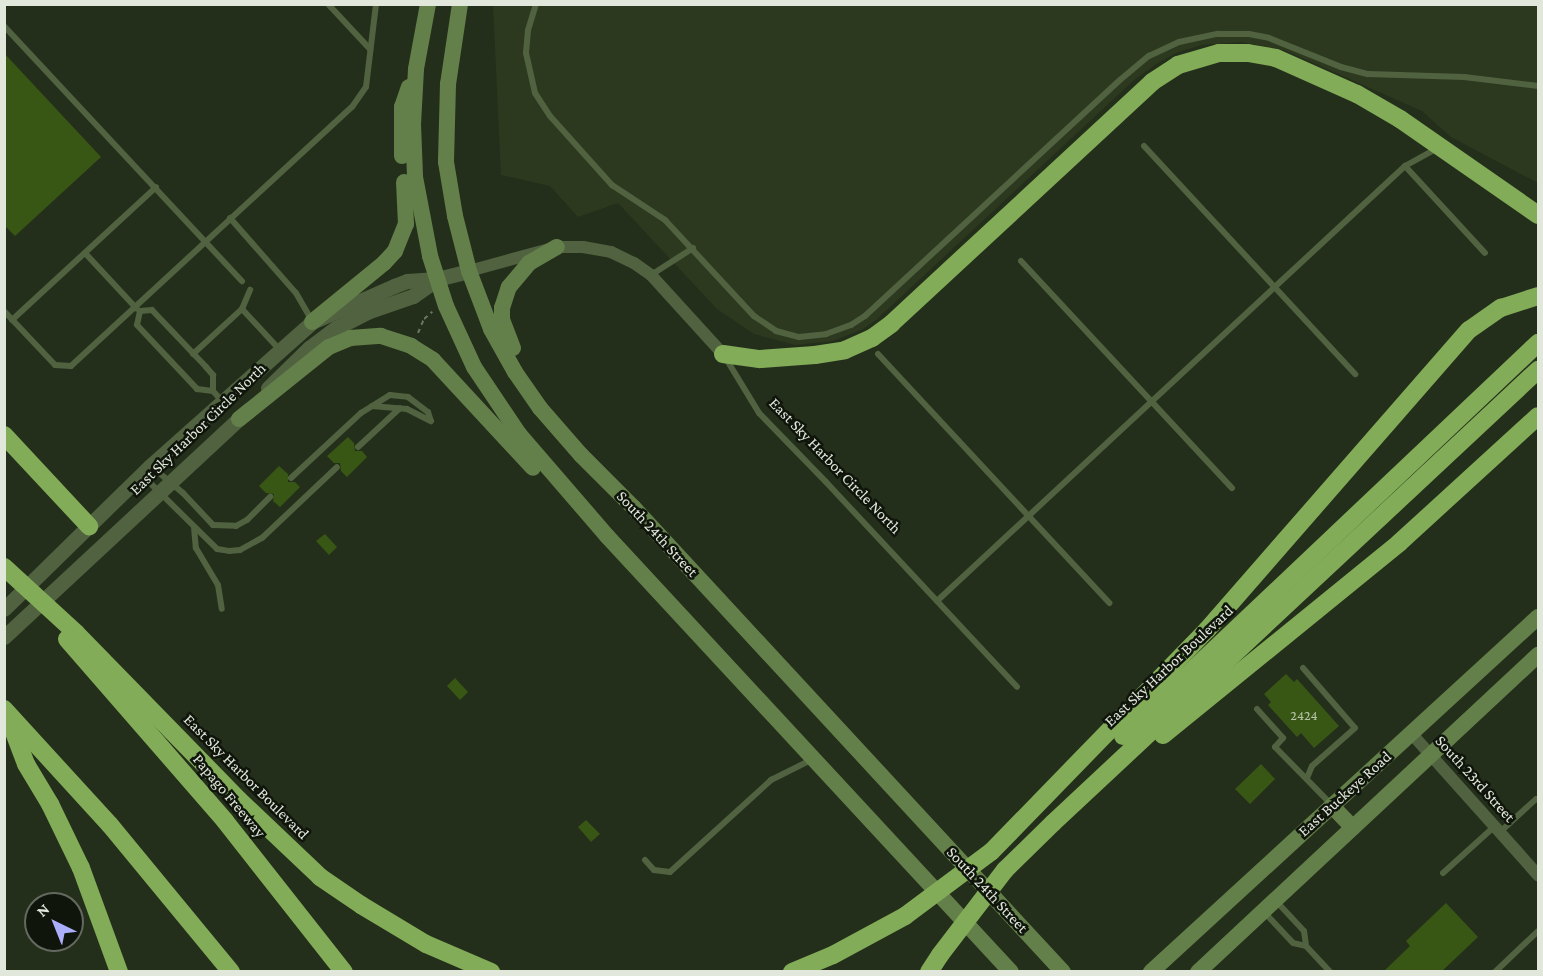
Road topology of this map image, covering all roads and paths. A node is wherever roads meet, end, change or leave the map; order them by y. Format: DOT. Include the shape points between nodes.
graph roads {
  1 [pos="328,4"];
  2 [pos="376,4"];
  3 [pos="428,4"];
  4 [pos="460,4"];
  5 [pos="536,4"];
  6 [pos="4,26"];
  7 [pos="370,49"];
  8 [pos="416,69"];
  9 [pos="1539,86"];
  10 [pos="1144,146"];
  11 [pos="1440,147"];
  12 [pos="1405,166"];
  13 [pos="156,187"];
  14 [pos="1539,214"];
  15 [pos="230,218"];
  16 [pos="205,241"];
  17 [pos="557,247"];
  18 [pos="693,248"];
  19 [pos="85,253"];
  20 [pos="1485,253"];
  21 [pos="1021,261"];
  22 [pos="469,271"];
  23 [pos="651,275"];
  24 [pos="438,279"];
  25 [pos="242,281"];
  26 [pos="1275,287"];
  27 [pos="250,290"];
  28 [pos="1539,296"];
  29 [pos="137,309"];
  30 [pos="242,309"];
  31 [pos="4,311"];
  32 [pos="432,312"];
  33 [pos="12,320"];
  34 [pos="312,322"];
  35 [pos="415,338"];
  36 [pos="1538,343"];
  37 [pos="279,350"];
  38 [pos="193,354"];
  39 [pos="723,354"];
  40 [pos="878,354"];
  41 [pos="1539,370"];
  42 [pos="1355,374"];
  43 [pos="217,396"];
  44 [pos="1152,401"];
  45 [pos="372,405"];
  46 [pos="400,408"];
  47 [pos="1539,416"];
  48 [pos="239,419"];
  49 [pos="4,435"];
  50 [pos="358,447"];
  51 [pos="337,467"];
  52 [pos="146,470"];
  53 [pos="291,478"];
  54 [pos="165,487"];
  55 [pos="1232,488"];
  56 [pos="270,497"];
  57 [pos="633,507"];
  58 [pos="1028,516"];
  59 [pos="88,526"];
  60 [pos="194,526"];
  61 [pos="607,536"];
  62 [pos="4,569"];
  63 [pos="68,578"];
  64 [pos="937,601"];
  65 [pos="1109,603"];
  66 [pos="4,609"];
  67 [pos="222,609"];
  68 [pos="1539,617"];
  69 [pos="71,636"];
  70 [pos="4,637"];
  71 [pos="1539,655"];
  72 [pos="1303,668"];
  73 [pos="1017,687"];
  74 [pos="5,710"];
  75 [pos="1257,710"];
  76 [pos="1411,733"];
  77 [pos="1431,755"];
  78 [pos="814,759"];
  79 [pos="1102,777"];
  80 [pos="1307,778"];
  81 [pos="1536,800"];
  82 [pos="1332,806"];
  83 [pos="1353,828"];
  84 [pos="1498,829"];
  85 [pos="991,852"];
  86 [pos="645,860"];
  87 [pos="1443,873"];
  88 [pos="1539,875"];
  89 [pos="1269,906"];
  90 [pos="1539,931"];
  91 [pos="1306,946"];
  92 [pos="119,972"];
  93 [pos="231,972"];
  94 [pos="344,972"];
  95 [pos="491,972"];
  96 [pos="792,972"];
  97 [pos="929,972"];
  98 [pos="1011,972"];
  99 [pos="1063,972"];
  100 [pos="1151,972"];
  101 [pos="1198,972"];
  102 [pos="1330,972"];
  103 [pos="1495,972"];
  1 -- 7 [label="lane"];
  2 -- 7 [label="lane"];
  3 -- 8 [label="main road"];
  4 -- 22 [label="main road, South 24th Street" via="451,56 446,162 454,216"];
  5 -- 18 [label="lane" via="526,53 535,93 550,116 612,185 665,220"];
  6 -- 13 [label="lane"];
  7 -- 15 [label="lane" via="366,87 352,107"];
  8 -- 24 [label="main road" via="412,124 415,177 424,234"];
  8 -- 34 [label="main road" via="402,107 407,209 400,241 384,263"];
  9 -- 18 [label="lane" via="1464,77 1368,74 1269,38 1232,33 1198,37 1164,48 1135,67 888,296 851,325 812,336 776,332 744,306"];
  10 -- 26 [label="lane"];
  11 -- 12 [label="lane"];
  11 -- 14 [label="highway"];
  11 -- 39 [label="highway" via="1357,94 1276,58 1234,52 1192,59 1152,82 877,335 845,350 815,355 767,359"];
  12 -- 20 [label="lane"];
  12 -- 26 [label="lane"];
  13 -- 16 [label="lane"];
  13 -- 19 [label="lane"];
  15 -- 16 [label="lane"];
  15 -- 34 [label="lane" via="296,293"];
  16 -- 25 [label="lane"];
  16 -- 29 [label="lane"];
  17 -- 22 [label="street, East Sky Harbor Circle North"];
  17 -- 23 [label="street, East Sky Harbor Circle North" via="611,252"];
  17 -- 57 [label="main road" via="529,263 513,279 502,308 504,328 540,390"];
  18 -- 23 [label="lane"];
  19 -- 29 [label="lane"];
  19 -- 33 [label="lane"];
  21 -- 44 [label="lane"];
  22 -- 24 [label="street, East Sky Harbor Circle North"];
  22 -- 57 [label="main road, South 24th Street" via="491,329 527,390 581,455"];
  23 -- 39 [label="street, East Sky Harbor Circle North"];
  24 -- 34 [label="street, East Sky Harbor Circle North" via="407,281"];
  24 -- 48 [label="street, East Sky Harbor Circle North" via="413,296 367,312 322,337"];
  24 -- 61 [label="main road" via="460,340 503,413"];
  26 -- 42 [label="lane"];
  26 -- 44 [label="lane"];
  27 -- 30 [label="lane"];
  28 -- 85 [label="highway" via="1501,308 1469,330 1207,630"];
  29 -- 33 [label="lane" via="71,366 55,365"];
  29 -- 38 [label="lane" via="152,310"];
  29 -- 43 [label="lane" via="137,325 197,389"];
  30 -- 37 [label="lane"];
  30 -- 38 [label="lane"];
  31 -- 33 [label="lane"];
  32 -- 35 [label="path"];
  34 -- 37 [label="street, East Sky Harbor Circle North"];
  36 -- 85 [label="highway, East Sky Harbor Boulevard" via="1060,794"];
  37 -- 43 [label="street, East Sky Harbor Circle North"];
  38 -- 43 [label="lane" via="213,375"];
  39 -- 64 [label="lane, East Sky Harbor Circle North" via="759,413"];
  40 -- 58 [label="lane"];
  41 -- 79 [label="highway"];
  43 -- 48 [label="street"];
  43 -- 52 [label="street, East Sky Harbor Circle North"];
  44 -- 55 [label="lane"];
  44 -- 58 [label="lane"];
  45 -- 46 [label="lane"];
  45 -- 46 [label="lane" via="390,396 408,396 428,412 431,421"];
  45 -- 53 [label="lane"];
  46 -- 50 [label="lane"];
  47 -- 79 [label="highway" via="1367,570 1168,731"];
  48 -- 54 [label="street, East Sky Harbor Circle North"];
  48 -- 61 [label="main road" via="329,347 365,336 395,340 433,360 566,503"];
  49 -- 59 [label="highway"];
  51 -- 60 [label="lane" via="262,538 240,549 217,549"];
  52 -- 54 [label="lane"];
  52 -- 54 [label="lane"];
  52 -- 59 [label="street, East Sky Harbor Circle North"];
  54 -- 56 [label="lane" via="183,493 213,525 224,527 246,520"];
  54 -- 60 [label="lane"];
  54 -- 63 [label="street, East Sky Harbor Circle North"];
  57 -- 99 [label="main road, South 24th Street"];
  58 -- 64 [label="lane"];
  58 -- 65 [label="lane"];
  59 -- 63 [label="street"];
  59 -- 66 [label="street, East Sky Harbor Circle North"];
  60 -- 67 [label="lane" via="196,548 218,585"];
  61 -- 78 [label="main road"];
  62 -- 69 [label="highway, Papago Freeway, bridge"];
  63 -- 70 [label="street, East Sky Harbor Circle North"];
  64 -- 73 [label="lane, East Sky Harbor Circle North"];
  68 -- 76 [label="main road, East Buckeye Road"];
  69 -- 94 [label="highway, Papago Freeway"];
  69 -- 95 [label="highway, East Sky Harbor Boulevard" via="320,877 426,944"];
  71 -- 77 [label="main road, East Buckeye Road"];
  72 -- 80 [label="lane" via="1355,728 1312,766"];
  74 -- 92 [label="highway" via="26,764 81,868"];
  74 -- 93 [label="highway" via="110,825"];
  75 -- 80 [label="lane" via="1283,738 1275,747"];
  76 -- 77 [label="street, South 23rd Street"];
  76 -- 82 [label="main road, East Buckeye Road"];
  77 -- 83 [label="main road, East Buckeye Road"];
  77 -- 84 [label="street, South 23rd Street"];
  78 -- 86 [label="lane" via="771,780 670,872 654,870"];
  78 -- 98 [label="main road"];
  79 -- 97 [label="highway, bridge" via="1005,870"];
  80 -- 82 [label="lane"];
  81 -- 84 [label="lane"];
  82 -- 83 [label="main road"];
  82 -- 100 [label="main road, East Buckeye Road"];
  83 -- 89 [label="main road, East Buckeye Road"];
  84 -- 87 [label="lane"];
  84 -- 88 [label="street, South 23rd Street"];
  85 -- 96 [label="highway, East Sky Harbor Boulevard, bridge" via="905,916"];
  89 -- 91 [label="lane" via="1293,943"];
  89 -- 91 [label="lane" via="1304,932"];
  89 -- 101 [label="main road, East Buckeye Road"];
  90 -- 103 [label="lane"];
  91 -- 102 [label="lane"];
}
